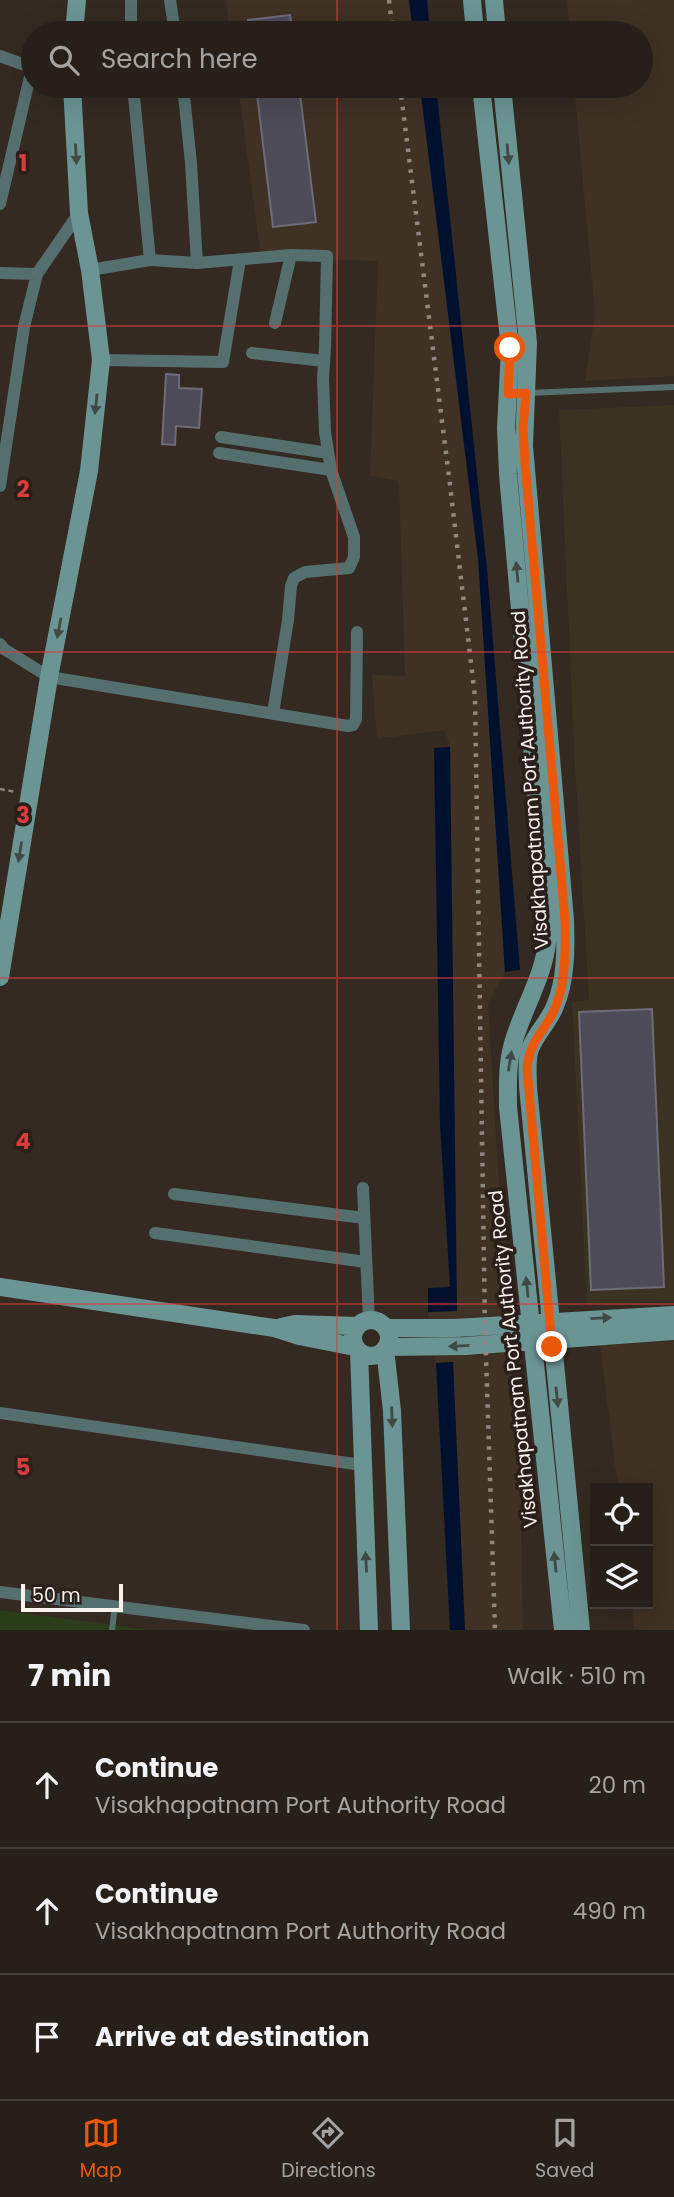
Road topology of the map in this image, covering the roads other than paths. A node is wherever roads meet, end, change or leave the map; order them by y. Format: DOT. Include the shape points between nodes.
graph roads {
  1 [pos="77,0"];
  2 [pos="131,0"];
  3 [pos="170,0"];
  4 [pos="472,0"];
  5 [pos="494,0"];
  6 [pos="75,21"];
  7 [pos="131,21"];
  8 [pos="173,21"];
  9 [pos="474,21"];
  10 [pos="497,21"];
  11 [pos="0,57"];
  12 [pos="21,64"];
  13 [pos="26,98"];
  14 [pos="73,98"];
  15 [pos="134,98"];
  16 [pos="184,98"];
  17 [pos="482,98"];
  18 [pos="503,98"];
  19 [pos="0,204"];
  20 [pos="79,213"];
  21 [pos="291,254"];
  22 [pos="150,260"];
  23 [pos="240,260"];
  24 [pos="197,263"];
  25 [pos="90,270"];
  26 [pos="0,273"];
  27 [pos="37,274"];
  28 [pos="275,323"];
  29 [pos="252,353"];
  30 [pos="101,360"];
  31 [pos="324,361"];
  32 [pos="674,387"];
  33 [pos="517,393"];
  34 [pos="221,437"];
  35 [pos="219,453"];
  36 [pos="328,453"];
  37 [pos="331,470"];
  38 [pos="0,486"];
  39 [pos="357,632"];
  40 [pos="0,644"];
  41 [pos="49,677"];
  42 [pos="273,713"];
  43 [pos="0,977"];
  44 [pos="363,1188"];
  45 [pos="174,1194"];
  46 [pos="364,1218"];
  47 [pos="155,1233"];
  48 [pos="366,1262"];
  49 [pos="0,1287"];
  50 [pos="674,1315"];
  51 [pos="364,1323"];
  52 [pos="274,1328"];
  53 [pos="386,1328"];
  54 [pos="550,1331"];
  55 [pos="674,1331"];
  56 [pos="531,1332"];
  57 [pos="386,1348"];
  58 [pos="357,1349"];
  59 [pos="0,1413"];
  60 [pos="362,1465"];
  61 [pos="0,1592"];
  62 [pos="115,1606"];
  63 [pos="209,1624"];
  64 [pos="112,1630"];
  65 [pos="304,1630"];
  66 [pos="369,1630"];
  67 [pos="401,1630"];
  68 [pos="563,1630"];
  69 [pos="581,1630"];
  1 -- 6 [label="main road"];
  2 -- 7 [label="street"];
  3 -- 8 [label="street"];
  4 -- 9 [label="main road"];
  5 -- 10 [label="main road"];
  11 -- 12 [label="street"];
  13 -- 19 [label="street"];
  14 -- 20 [label="main road, one-way"];
  15 -- 22 [label="street"];
  16 -- 24 [label="street"];
  17 -- 33 [label="main road, Visakhapatnam Port Authority Road" via="510,367"];
  18 -- 33 [label="main road, Visakhapatnam Port Authority Road, one-way" via="528,343"];
  20 -- 25 [label="main road"];
  20 -- 27 [label="street"];
  21 -- 23 [label="street"];
  21 -- 28 [label="street"];
  21 -- 31 [label="street" via="327,257"];
  22 -- 24 [label="street"];
  22 -- 25 [label="street"];
  23 -- 24 [label="street"];
  23 -- 30 [label="street" via="223,362"];
  25 -- 30 [label="main road"];
  26 -- 27 [label="street"];
  27 -- 38 [label="street" via="24,327"];
  29 -- 31 [label="street"];
  30 -- 41 [label="main road, one-way" via="89,471"];
  31 -- 36 [label="street"];
  32 -- 33 [label="lane"];
  33 -- 54 [label="main road, Visakhapatnam Port Authority Road" via="565,920 559,995 531,1046 527,1069"];
  56 -- 33 [label="main road, Visakhapatnam Port Authority Road, one-way" via="508,1083 512,1047 546,958 549,933 508,474 506,428"];
  34 -- 36 [label="street"];
  35 -- 37 [label="street"];
  36 -- 37 [label="street"];
  37 -- 42 [label="street" via="354,537 354,557 349,568 305,572 294,579"];
  39 -- 42 [label="street" via="353,724 336,726"];
  40 -- 41 [label="street"];
  41 -- 42 [label="street"];
  41 -- 43 [label="main road, one-way"];
  44 -- 46 [label="street"];
  45 -- 46 [label="street"];
  46 -- 48 [label="street"];
  47 -- 48 [label="street"];
  48 -- 51 [label="street"];
  49 -- 52 [label="main road"];
  54 -- 50 [label="main road, one-way"];
  51 -- 52 [label="main road"];
  51 -- 53 [label="main road" via="381,1323"];
  51 -- 58 [label="main road" via="353,1336"];
  52 -- 58 [label="main road"];
  53 -- 56 [label="main road"];
  53 -- 57 [label="main road"];
  54 -- 55 [label="main road"];
  54 -- 56 [label="main road"];
  54 -- 69 [label="main road, Visakhapatnam Port Authority Road, one-way"];
  56 -- 57 [label="main road, one-way" via="465,1346"];
  68 -- 56 [label="main road, Visakhapatnam Port Authority Road, one-way"];
  57 -- 58 [label="main road" via="370,1356"];
  57 -- 67 [label="main road, one-way" via="393,1411"];
  58 -- 60 [label="main road"];
  59 -- 60 [label="street"];
  66 -- 60 [label="main road, one-way"];
  61 -- 62 [label="street"];
  62 -- 63 [label="street"];
  62 -- 64 [label="lane"];
  63 -- 65 [label="street"];
}
